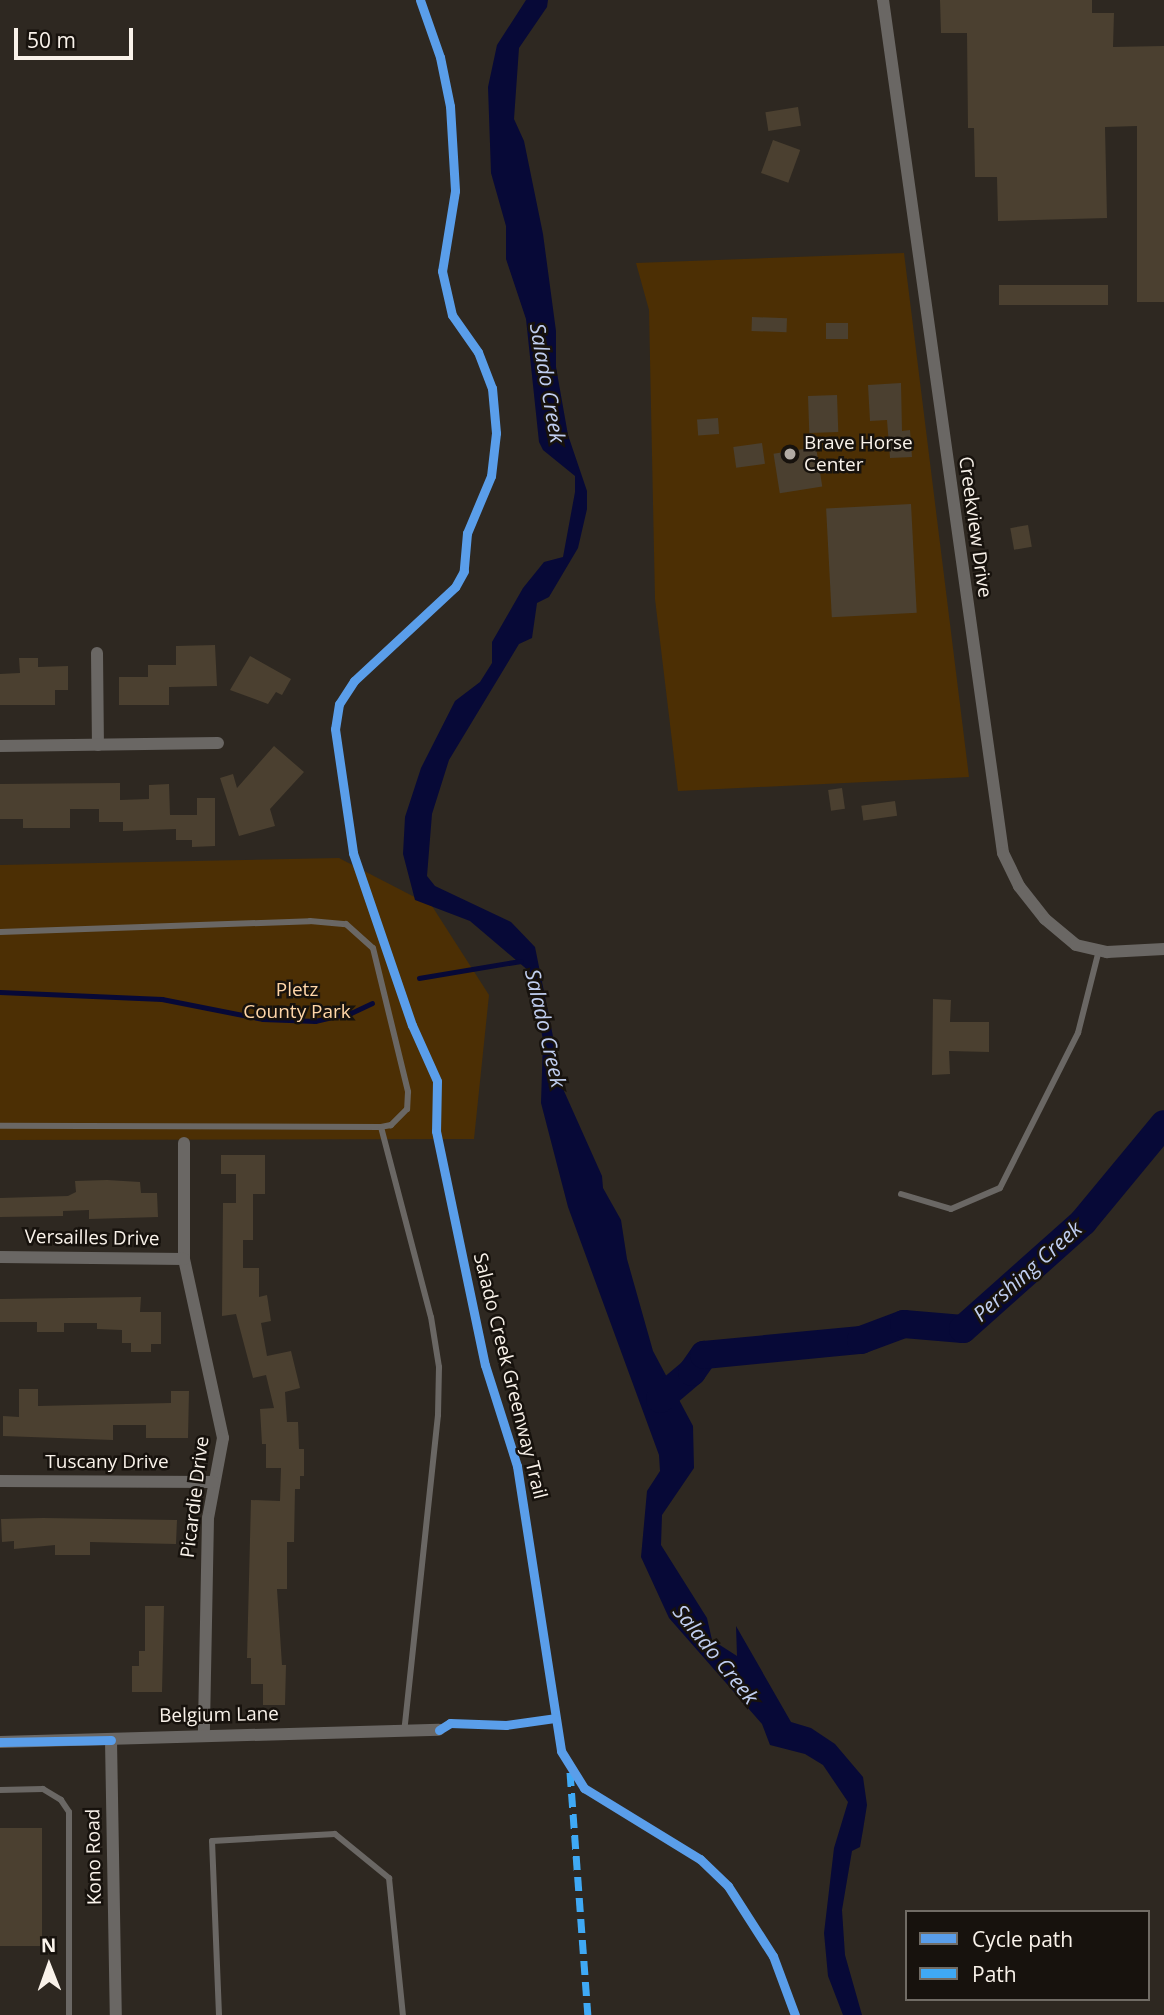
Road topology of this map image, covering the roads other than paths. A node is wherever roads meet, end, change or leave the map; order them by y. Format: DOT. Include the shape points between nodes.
graph roads {
  1 [pos="883,0"];
  2 [pos="97,653"];
  3 [pos="218,743"];
  4 [pos="98,745"];
  5 [pos="0,746"];
  6 [pos="0,932"];
  7 [pos="1164,949"];
  8 [pos="1099,950"];
  9 [pos="0,1126"];
  10 [pos="381,1127"];
  11 [pos="184,1143"];
  12 [pos="901,1194"];
  13 [pos="0,1256"];
  14 [pos="184,1259"];
  15 [pos="0,1481"];
  16 [pos="213,1482"];
  17 [pos="439,1730"];
  18 [pos="404,1731"];
  19 [pos="204,1735"];
  20 [pos="111,1740"];
  21 [pos="0,1742"];
  22 [pos="0,1790"];
  23 [pos="69,2015"];
  24 [pos="116,2015"];
  25 [pos="219,2015"];
  26 [pos="403,2015"];
  1 -- 8 [label="street, Creekview Drive" via="996,824 1019,886 1045,919 1076,945"];
  2 -- 4 [label="street"];
  3 -- 4 [label="street"];
  4 -- 5 [label="street"];
  6 -- 10 [label="lane" via="310,920 346,924 373,948 408,1092 407,1109 391,1125"];
  7 -- 8 [label="street, Creekview Drive"];
  8 -- 12 [label="lane" via="1078,1033 1000,1188 951,1209"];
  9 -- 10 [label="lane"];
  10 -- 18 [label="lane" via="431,1317 439,1367 438,1415"];
  11 -- 14 [label="street, Picardie Drive"];
  13 -- 14 [label="street, Versailles Drive"];
  14 -- 16 [label="street, Picardie Drive" via="221,1414 222,1438"];
  15 -- 16 [label="street, Tuscany Drive"];
  16 -- 19 [label="street, Picardie Drive" via="205,1582"];
  17 -- 18 [label="street, Belgium Lane"];
  18 -- 19 [label="street, Belgium Lane"];
  19 -- 20 [label="street, Belgium Lane"];
  20 -- 21 [label="street, Belgium Lane"];
  20 -- 24 [label="street, Kono Road"];
  22 -- 23 [label="lane" via="43,1789 61,1800 69,1812"];
  25 -- 26 [label="lane" via="212,1841 335,1834 389,1878"];
}
